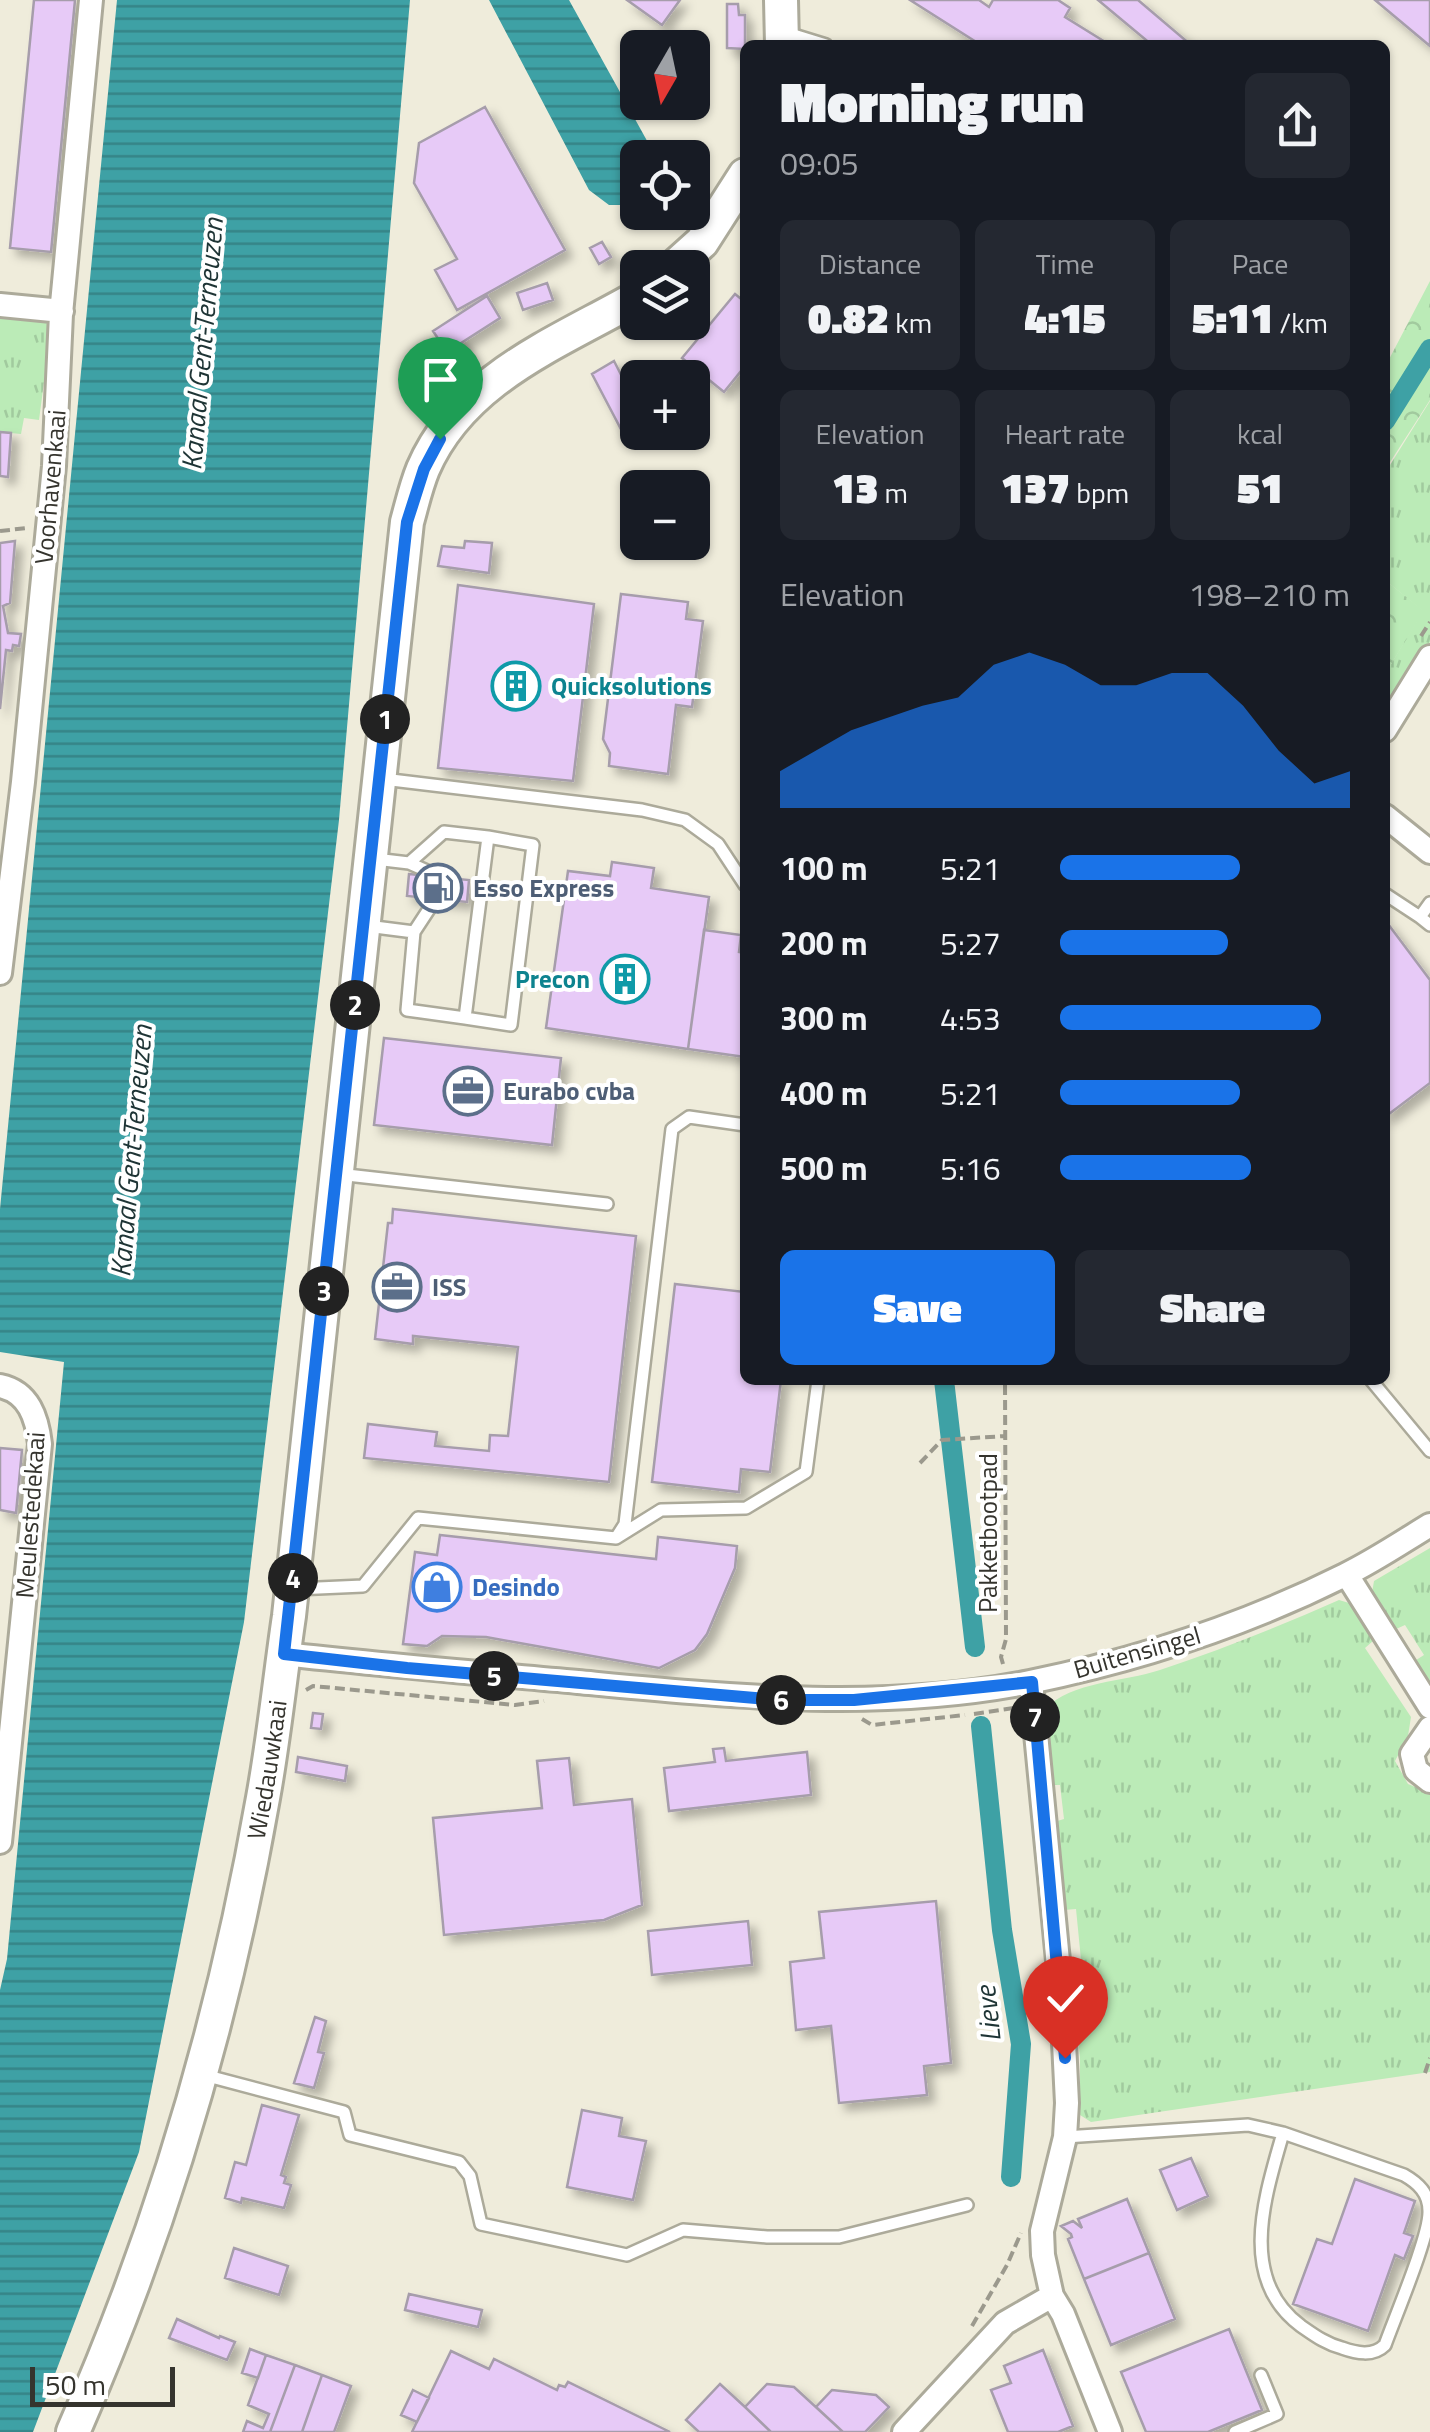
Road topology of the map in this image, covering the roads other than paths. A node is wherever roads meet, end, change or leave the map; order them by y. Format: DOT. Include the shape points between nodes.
graph roads {
  1 [pos="91,0"];
  2 [pos="782,26"];
  3 [pos="814,40"];
  4 [pos="740,183"];
  5 [pos="693,250"];
  6 [pos="0,305"];
  7 [pos="620,307"];
  8 [pos="62,311"];
  9 [pos="1430,657"];
  10 [pos="1390,722"];
  11 [pos="379,778"];
  12 [pos="1390,820"];
  13 [pos="488,837"];
  14 [pos="1430,852"];
  15 [pos="370,858"];
  16 [pos="409,863"];
  17 [pos="740,878"];
  18 [pos="1390,897"];
  19 [pos="1430,903"];
  20 [pos="1425,921"];
  21 [pos="363,925"];
  22 [pos="414,932"];
  23 [pos="0,972"];
  24 [pos="465,1018"];
  25 [pos="740,1124"];
  26 [pos="336,1174"];
  27 [pos="607,1204"];
  28 [pos="817,1385"];
  29 [pos="1375,1385"];
  30 [pos="0,1386"];
  31 [pos="1430,1451"];
  32 [pos="1430,1525"];
  33 [pos="616,1538"];
  34 [pos="1347,1575"];
  35 [pos="292,1589"];
  36 [pos="284,1654"];
  37 [pos="1032,1682"];
  38 [pos="1430,1707"];
  39 [pos="1430,1728"];
  40 [pos="1430,1781"];
  41 [pos="0,1842"];
  42 [pos="200,2074"];
  43 [pos="1284,2132"];
  44 [pos="1065,2136"];
  45 [pos="967,2205"];
  46 [pos="1052,2296"];
  47 [pos="1261,2374"];
  48 [pos="73,2432"];
  49 [pos="904,2432"];
  50 [pos="1110,2432"];
  51 [pos="1235,2432"];
  1 -- 8 [label="street, Voorhavenkaai"];
  2 -- 3 [label="lane"];
  4 -- 5 [label="main road"];
  6 -- 8 [label="street"];
  7 -- 11 [label="main road, Wiedauwkaai" via="518,361 480,391 432,454 407,522"];
  8 -- 23 [label="street, Voorhavenkaai" via="54,466"];
  9 -- 10 [label="street"];
  11 -- 15 [label="main road, Wiedauwkaai"];
  11 -- 17 [label="lane" via="685,820 718,844"];
  12 -- 14 [label="street"];
  13 -- 16 [label="lane" via="444,832"];
  13 -- 24 [label="lane"];
  13 -- 24 [label="lane" via="533,846 511,1025"];
  15 -- 16 [label="lane"];
  15 -- 21 [label="main road, Wiedauwkaai"];
  16 -- 22 [label="lane" via="434,874 433,904"];
  18 -- 20 [label="lane"];
  19 -- 20 [label="lane"];
  21 -- 22 [label="lane"];
  21 -- 26 [label="main road, Wiedauwkaai"];
  22 -- 24 [label="lane" via="407,1010"];
  25 -- 33 [label="lane" via="689,1118 672,1129 624,1524"];
  26 -- 27 [label="lane"];
  26 -- 35 [label="main road, Wiedauwkaai"];
  28 -- 33 [label="lane" via="806,1472 746,1508 661,1510"];
  29 -- 31 [label="lane"];
  30 -- 41 [label="street, Meulestedekaai" via="27,1401 40,1444"];
  32 -- 34 [label="street, Buitensingel"];
  33 -- 35 [label="lane" via="418,1518 363,1586"];
  34 -- 37 [label="street, Buitensingel" via="1143,1653"];
  34 -- 38 [label="street"];
  35 -- 36 [label="main road, Wiedauwkaai"];
  36 -- 37 [label="street, Buitensingel" via="778,1700 854,1700"];
  36 -- 42 [label="main road, Wiedauwkaai" via="263,1797"];
  37 -- 44 [label="street" via="1062,2002"];
  39 -- 40 [label="street" via="1412,1754 1416,1770"];
  42 -- 45 [label="lane" via="344,2112 350,2135 458,2162 470,2176 480,2224 626,2254 683,2230 839,2236"];
  42 -- 48 [label="main road, Wiedauwkaai" via="156,2217"];
  43 -- 43 [label="lane" via="1404,2175 1427,2197 1428,2222 1379,2351 1330,2345 1273,2297 1262,2265 1260,2221"];
  43 -- 44 [label="lane" via="1248,2125"];
  44 -- 46 [label="street" via="1042,2230"];
  46 -- 49 [label="street" via="1004,2323"];
  46 -- 50 [label="street"];
  47 -- 51 [label="lane" via="1276,2414"];
}
